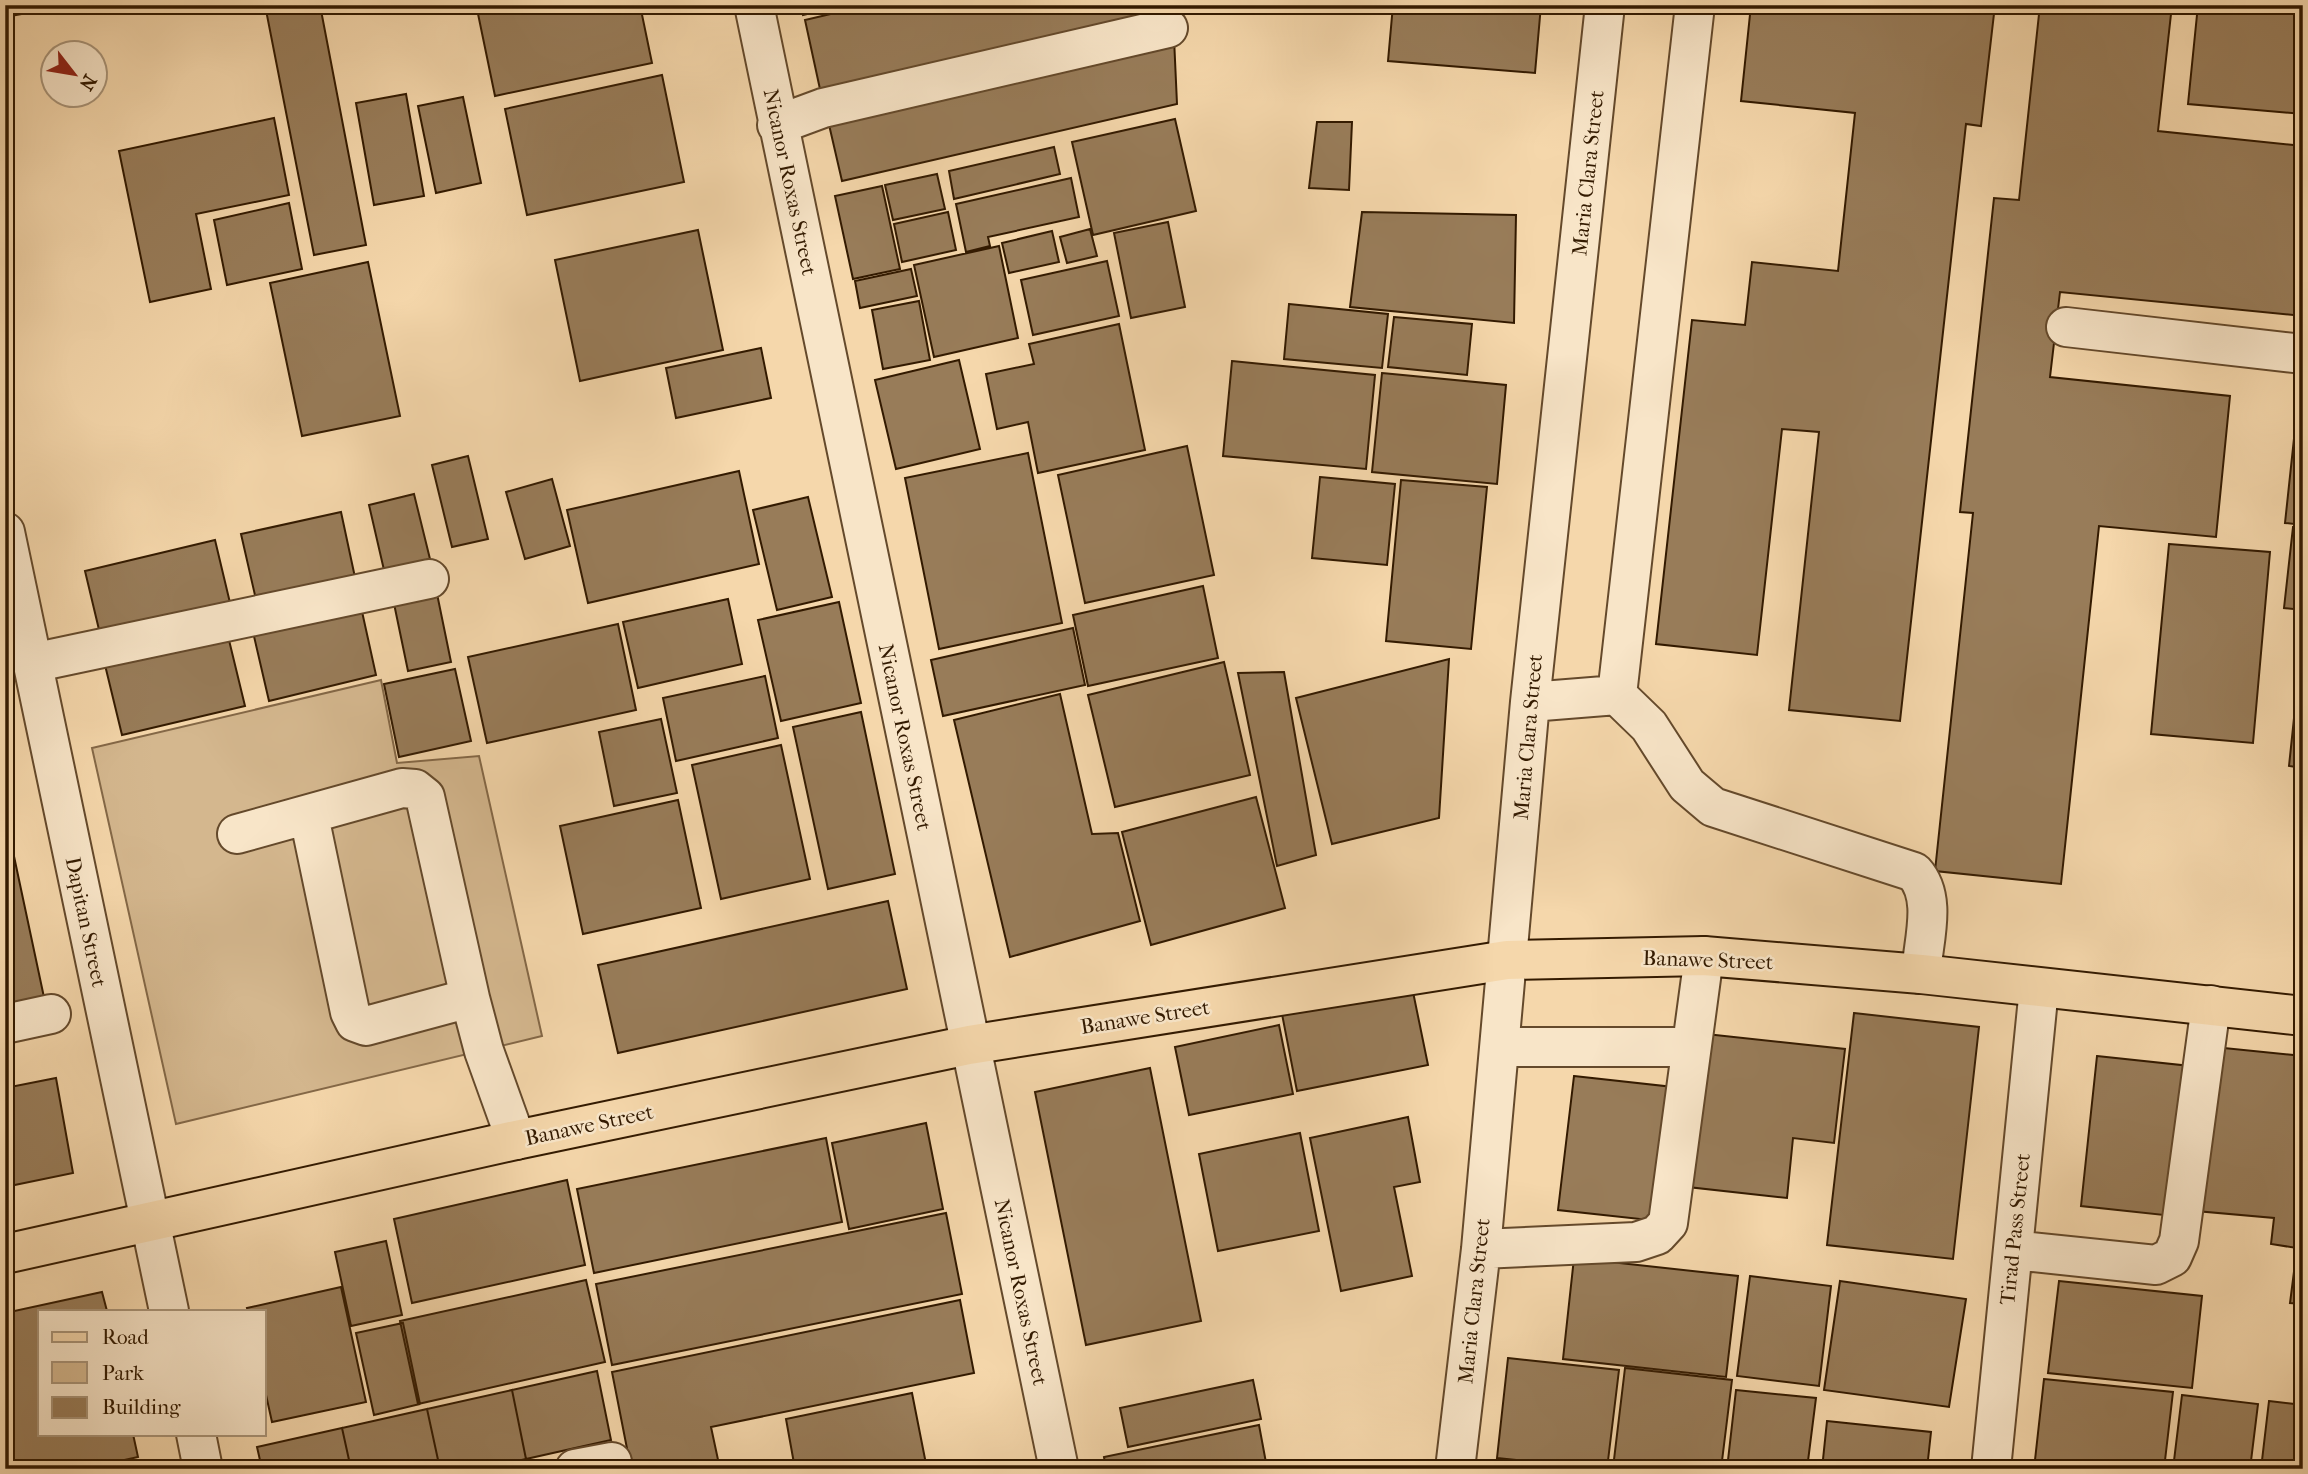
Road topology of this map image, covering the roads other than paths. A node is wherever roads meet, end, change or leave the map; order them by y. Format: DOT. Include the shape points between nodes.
graph roads {
  1 [pos="754,5"];
  2 [pos="1605,5"];
  3 [pos="1695,5"];
  4 [pos="1168,27"];
  5 [pos="777,125"];
  6 [pos="2066,327"];
  7 [pos="2303,354"];
  8 [pos="5,532"];
  9 [pos="429,579"];
  10 [pos="32,663"];
  11 [pos="1617,695"];
  12 [pos="1530,702"];
  13 [pos="309,816"];
  14 [pos="237,834"];
  15 [pos="1704,956"];
  16 [pos="1507,960"];
  17 [pos="1921,974"];
  18 [pos="2039,988"];
  19 [pos="470,998"];
  20 [pos="2211,1005"];
  21 [pos="51,1014"];
  22 [pos="2303,1016"];
  23 [pos="5,1024"];
  24 [pos="969,1045"];
  25 [pos="1500,1047"];
  26 [pos="1691,1047"];
  27 [pos="516,1140"];
  28 [pos="150,1224"];
  29 [pos="1481,1250"];
  30 [pos="2013,1250"];
  31 [pos="5,1254"];
  32 [pos="169,1310"];
  33 [pos="195,1436"];
  34 [pos="612,1462"];
  35 [pos="203,1469"];
  36 [pos="575,1469"];
  37 [pos="1059,1469"];
  38 [pos="1455,1469"];
  39 [pos="1991,1469"];
  1 -- 5 [label="street, Nicanor Roxas Street"];
  2 -- 12 [label="street, Maria Clara Street"];
  3 -- 11 [label="street"];
  4 -- 5 [label="street" via="823,108"];
  5 -- 24 [label="street, Nicanor Roxas Street"];
  6 -- 7 [label="street"];
  8 -- 10 [label="street, Dapitan Street"];
  9 -- 10 [label="street"];
  10 -- 28 [label="street, Dapitan Street"];
  11 -- 12 [label="street"];
  11 -- 17 [label="street" via="1649,726 1687,785 1713,807 1914,872 1922,881 1928,904"];
  12 -- 16 [label="street, Maria Clara Street"];
  13 -- 14 [label="street"];
  13 -- 19 [label="street" via="402,788 415,789 425,797"];
  13 -- 19 [label="street" via="355,1022 366,1026"];
  15 -- 16 [label="main road, Banawe Street"];
  15 -- 17 [label="main road, Banawe Street"];
  15 -- 26 [label="street"];
  16 -- 24 [label="main road, Banawe Street"];
  16 -- 25 [label="street, Maria Clara Street"];
  17 -- 18 [label="main road, Banawe Street"];
  18 -- 20 [label="main road, Banawe Street"];
  18 -- 30 [label="street, Tirad Pass Street"];
  19 -- 27 [label="street"];
  20 -- 22 [label="main road, Banawe Street"];
  20 -- 30 [label="street" via="2179,1241 2172,1257 2157,1265"];
  21 -- 23 [label="street"];
  24 -- 27 [label="main road, Banawe Street"];
  24 -- 37 [label="street, Nicanor Roxas Street"];
  25 -- 26 [label="street"];
  25 -- 29 [label="street, Maria Clara Street"];
  26 -- 29 [label="street" via="1668,1223 1657,1235 1636,1242"];
  27 -- 28 [label="main road, Banawe Street"];
  28 -- 31 [label="main road, Banawe Street"];
  28 -- 32 [label="street, Dapitan Street"];
  29 -- 38 [label="street, Maria Clara Street"];
  30 -- 39 [label="street, Tirad Pass Street"];
  33 -- 35 [label="street"];
  34 -- 36 [label="street"];
}
